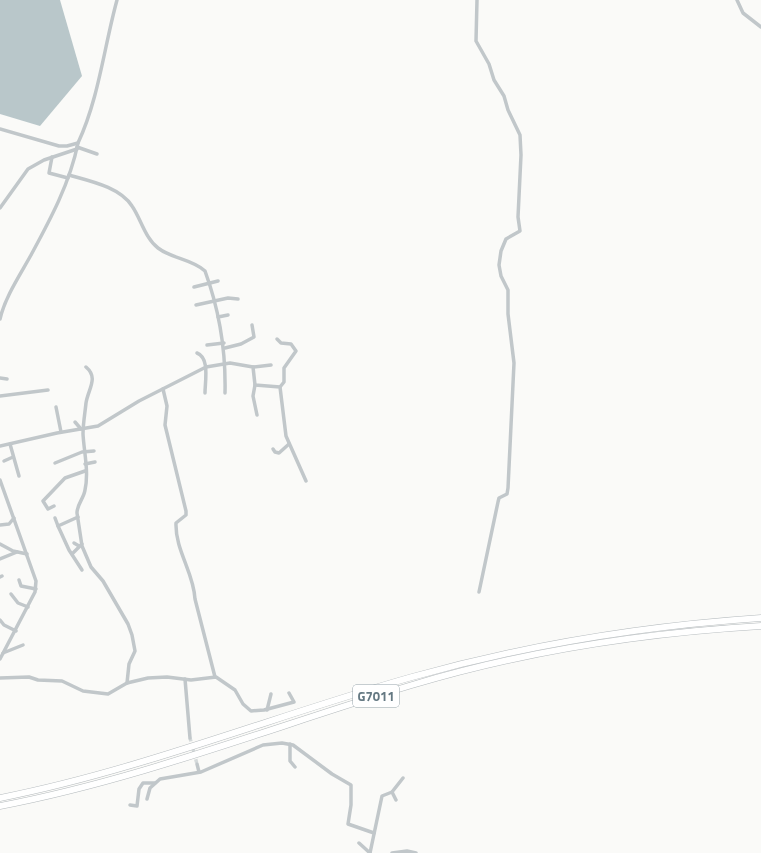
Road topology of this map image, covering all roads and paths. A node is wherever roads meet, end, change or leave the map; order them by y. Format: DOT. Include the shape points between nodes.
graph roads {
  1 [pos="117,0"];
  2 [pos="477,0"];
  3 [pos="737,0"];
  4 [pos="761,27"];
  5 [pos="0,128"];
  6 [pos="78,146"];
  7 [pos="97,154"];
  8 [pos="52,157"];
  9 [pos="68,177"];
  10 [pos="0,208"];
  11 [pos="218,281"];
  12 [pos="208,283"];
  13 [pos="194,287"];
  14 [pos="238,299"];
  15 [pos="214,301"];
  16 [pos="196,305"];
  17 [pos="228,315"];
  18 [pos="218,317"];
  19 [pos="0,319"];
  20 [pos="252,325"];
  21 [pos="277,339"];
  22 [pos="224,343"];
  23 [pos="207,345"];
  24 [pos="225,348"];
  25 [pos="197,353"];
  26 [pos="226,364"];
  27 [pos="271,365"];
  28 [pos="86,367"];
  29 [pos="206,367"];
  30 [pos="253,367"];
  31 [pos="0,378"];
  32 [pos="7,379"];
  33 [pos="255,385"];
  34 [pos="280,387"];
  35 [pos="163,389"];
  36 [pos="48,390"];
  37 [pos="206,393"];
  38 [pos="225,393"];
  39 [pos="0,396"];
  40 [pos="56,407"];
  41 [pos="257,415"];
  42 [pos="75,422"];
  43 [pos="82,429"];
  44 [pos="61,432"];
  45 [pos="10,444"];
  46 [pos="289,444"];
  47 [pos="0,446"];
  48 [pos="273,449"];
  49 [pos="86,451"];
  50 [pos="94,451"];
  51 [pos="13,457"];
  52 [pos="4,461"];
  53 [pos="95,462"];
  54 [pos="55,463"];
  55 [pos="85,464"];
  56 [pos="85,471"];
  57 [pos="19,476"];
  58 [pos="0,480"];
  59 [pos="306,480"];
  60 [pos="54,506"];
  61 [pos="78,517"];
  62 [pos="14,518"];
  63 [pos="55,518"];
  64 [pos="0,525"];
  65 [pos="58,526"];
  66 [pos="74,543"];
  67 [pos="0,544"];
  68 [pos="80,545"];
  69 [pos="17,552"];
  70 [pos="27,554"];
  71 [pos="72,554"];
  72 [pos="0,559"];
  73 [pos="82,570"];
  74 [pos="19,580"];
  75 [pos="36,589"];
  76 [pos="479,592"];
  77 [pos="11,594"];
  78 [pos="28,607"];
  79 [pos="761,618"];
  80 [pos="0,620"];
  81 [pos="761,626"];
  82 [pos="16,631"];
  83 [pos="23,645"];
  84 [pos="3,653"];
  85 [pos="0,658"];
  86 [pos="215,677"];
  87 [pos="0,678"];
  88 [pos="185,679"];
  89 [pos="127,683"];
  90 [pos="289,693"];
  91 [pos="271,694"];
  92 [pos="267,710"];
  93 [pos="190,738"];
  94 [pos="290,744"];
  95 [pos="197,764"];
  96 [pos="295,766"];
  97 [pos="199,772"];
  98 [pos="402,778"];
  99 [pos="148,783"];
  100 [pos="155,783"];
  101 [pos="149,790"];
  102 [pos="392,792"];
  103 [pos="0,798"];
  104 [pos="147,799"];
  105 [pos="396,800"];
  106 [pos="130,805"];
  107 [pos="0,806"];
  108 [pos="374,833"];
  109 [pos="358,843"];
  110 [pos="370,853"];
  111 [pos="392,853"];
  112 [pos="416,853"];
  1 -- 6 [label="street" via="102,68"];
  2 -- 76 [label="street" via="476,41 504,96 519,133 521,155 518,217 520,231 506,239 499,265 508,290 514,364 508,488 507,494 499,498"];
  3 -- 4 [label="street" via="743,13"];
  5 -- 6 [label="street" via="59,146"];
  6 -- 7 [label="street"];
  6 -- 8 [label="street"];
  6 -- 9 [label="street"];
  8 -- 9 [label="street" via="49,173"];
  8 -- 10 [label="street" via="25,171"];
  9 -- 12 [label="street" via="103,186 125,197 157,247 201,268"];
  9 -- 19 [label="street"];
  11 -- 12 [label="street"];
  12 -- 13 [label="street"];
  12 -- 15 [label="street"];
  14 -- 15 [label="street"];
  15 -- 16 [label="street"];
  15 -- 18 [label="street"];
  17 -- 18 [label="street"];
  18 -- 22 [label="street"];
  20 -- 24 [label="street" via="254,338"];
  21 -- 34 [label="street" via="281,343 291,344 296,351 284,368 284,382"];
  22 -- 23 [label="street"];
  22 -- 24 [label="street"];
  24 -- 26 [label="street"];
  25 -- 29 [label="street" via="203,358"];
  26 -- 29 [label="street"];
  26 -- 30 [label="street"];
  26 -- 38 [label="street"];
  27 -- 30 [label="street"];
  28 -- 43 [label="street" via="91,371 93,378 87,392"];
  29 -- 35 [label="street"];
  29 -- 37 [label="street"];
  30 -- 33 [label="street"];
  31 -- 32 [label="street"];
  33 -- 34 [label="street"];
  33 -- 41 [label="street" via="253,396"];
  34 -- 46 [label="street" via="285,432"];
  35 -- 43 [label="street" via="100,425"];
  35 -- 86 [label="street" via="167,406 165,425 186,511 186,515 176,523 176,530 195,592"];
  36 -- 39 [label="street"];
  40 -- 44 [label="street"];
  42 -- 43 [label="street"];
  43 -- 44 [label="street"];
  43 -- 49 [label="street"];
  44 -- 45 [label="street"];
  45 -- 47 [label="street"];
  45 -- 51 [label="street"];
  46 -- 48 [label="street" via="279,453"];
  46 -- 59 [label="street"];
  49 -- 50 [label="street"];
  49 -- 54 [label="street"];
  49 -- 55 [label="street"];
  51 -- 52 [label="street"];
  51 -- 57 [label="street"];
  53 -- 55 [label="street"];
  55 -- 56 [label="street"];
  56 -- 60 [label="street" via="66,478 43,501 48,509"];
  56 -- 61 [label="street" via="86,488 77,507"];
  58 -- 62 [label="street"];
  61 -- 65 [label="street"];
  61 -- 68 [label="street"];
  62 -- 64 [label="street" via="9,524"];
  62 -- 70 [label="street"];
  63 -- 65 [label="street"];
  65 -- 71 [label="street"];
  66 -- 68 [label="street"];
  67 -- 69 [label="street"];
  68 -- 71 [label="street"];
  68 -- 89 [label="street" via="132,634 135,651 129,664"];
  69 -- 70 [label="street"];
  69 -- 72 [label="street"];
  70 -- 75 [label="street"];
  71 -- 73 [label="street"];
  74 -- 75 [label="street" via="21,586"];
  75 -- 78 [label="street"];
  77 -- 78 [label="street" via="18,603"];
  78 -- 82 [label="street"];
  79 -- 103 [label="highway, G7011" via="650,628 486,658 405,680 90,777"];
  80 -- 82 [label="street"];
  81 -- 107 [label="highway, G7011" via="652,636 487,665 407,686 93,785"];
  82 -- 84 [label="street"];
  83 -- 84 [label="street"];
  84 -- 85 [label="street"];
  86 -- 88 [label="street"];
  86 -- 92 [label="street" via="235,690 242,704 248,709 256,712"];
  87 -- 89 [label="street" via="29,677 62,681 83,691 108,694"];
  88 -- 89 [label="street" via="160,677"];
  88 -- 93 [label="street"];
  90 -- 92 [label="street" via="294,702"];
  91 -- 92 [label="street"];
  94 -- 96 [label="street" via="290,761"];
  94 -- 97 [label="street" via="264,745"];
  94 -- 108 [label="street" via="351,785 352,805 348,824"];
  95 -- 97 [label="street"];
  97 -- 100 [label="street" via="164,778"];
  98 -- 102 [label="street"];
  99 -- 100 [label="street"];
  99 -- 101 [label="street"];
  99 -- 106 [label="street" via="143,783 140,788 136,806"];
  100 -- 101 [label="street"];
  101 -- 104 [label="street"];
  102 -- 105 [label="street"];
  102 -- 108 [label="street" via="382,796"];
  108 -- 110 [label="street"];
  109 -- 110 [label="street"];
  111 -- 112 [label="street"];
}
